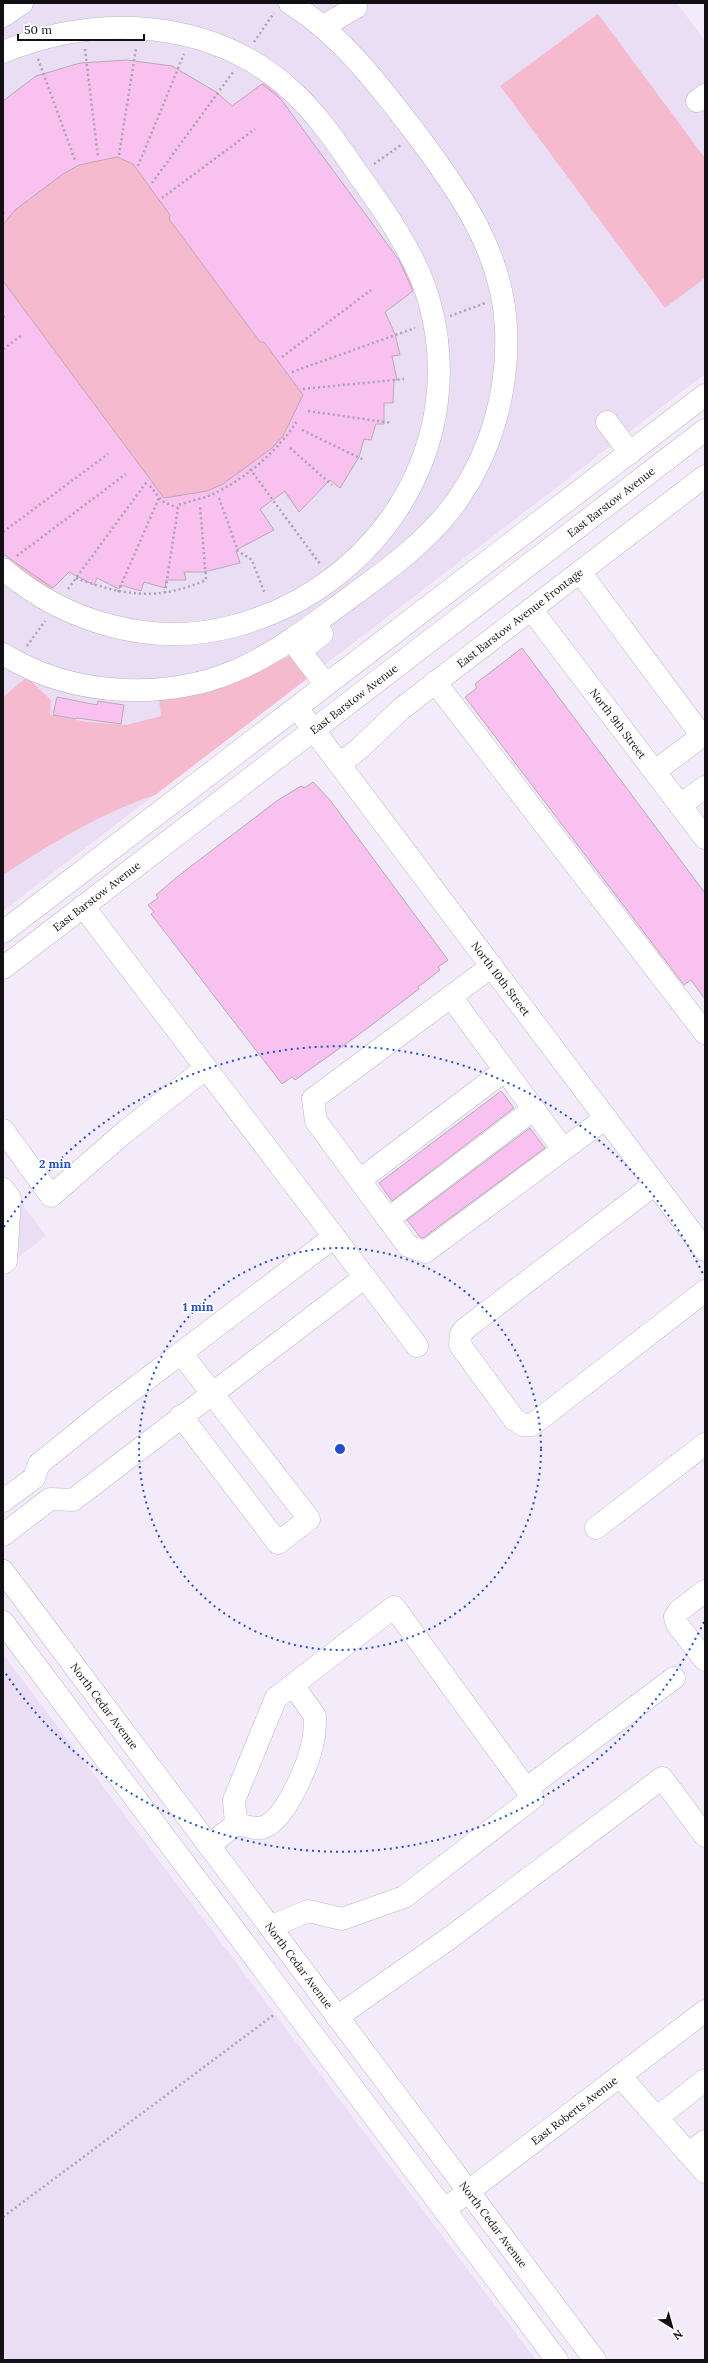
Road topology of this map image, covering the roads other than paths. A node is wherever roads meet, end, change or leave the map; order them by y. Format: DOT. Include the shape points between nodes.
graph roads {
  1 [pos="22,3"];
  2 [pos="357,4"];
  3 [pos="284,6"];
  4 [pos="3,16"];
  5 [pos="324,26"];
  6 [pos="3,52"];
  7 [pos="705,395"];
  8 [pos="607,422"];
  9 [pos="705,430"];
  10 [pos="630,453"];
  11 [pos="705,476"];
  12 [pos="9,563"];
  13 [pos="580,572"];
  14 [pos="332,579"];
  15 [pos="347,599"];
  16 [pos="531,609"];
  17 [pos="10,658"];
  18 [pos="435,682"];
  19 [pos="326,685"];
  20 [pos="297,708"];
  21 [pos="314,729"];
  22 [pos="340,764"];
  23 [pos="655,772"];
  24 [pos="705,787"];
  25 [pos="680,805"];
  26 [pos="705,838"];
  27 [pos="83,906"];
  28 [pos="3,932"];
  29 [pos="492,966"];
  30 [pos="3,968"];
  31 [pos="451,997"];
  32 [pos="705,1033"];
  33 [pos="206,1068"];
  34 [pos="505,1070"];
  35 [pos="534,1109"];
  36 [pos="606,1118"];
  37 [pos="3,1130"];
  38 [pos="564,1149"];
  39 [pos="360,1180"];
  40 [pos="655,1184"];
  41 [pos="3,1189"];
  42 [pos="388,1219"];
  43 [pos="334,1237"];
  44 [pos="705,1250"];
  45 [pos="3,1263"];
  46 [pos="365,1277"];
  47 [pos="705,1291"];
  48 [pos="417,1346"];
  49 [pos="181,1353"];
  50 [pos="212,1393"];
  51 [pos="181,1416"];
  52 [pos="705,1444"];
  53 [pos="34,1478"];
  54 [pos="50,1499"];
  55 [pos="3,1501"];
  56 [pos="596,1528"];
  57 [pos="3,1535"];
  58 [pos="3,1571"];
  59 [pos="705,1591"];
  60 [pos="3,1622"];
  61 [pos="705,1660"];
  62 [pos="674,1678"];
  63 [pos="293,1685"];
  64 [pos="104,1757"];
  65 [pos="526,1788"];
  66 [pos="236,1824"];
  67 [pos="705,1836"];
  68 [pos="209,1846"];
  69 [pos="270,1927"];
  70 [pos="705,2011"];
  71 [pos="338,2018"];
  72 [pos="620,2076"];
  73 [pos="705,2080"];
  74 [pos="658,2117"];
  75 [pos="697,2147"];
  76 [pos="705,2172"];
  77 [pos="468,2192"];
  78 [pos="444,2210"];
  79 [pos="557,2360"];
  80 [pos="595,2360"];
  1 -- 4 [label="main road"];
  2 -- 5 [label="main road"];
  3 -- 5 [label="main road"];
  5 -- 15 [label="main road" via="375,81 457,189 486,244 502,297 506,326 503,386 488,444 473,474 449,511 410,550"];
  6 -- 14 [label="main road" via="60,33 114,27 191,36 243,57 280,81 321,122 401,238 427,294 434,322 439,387 435,420 420,468 407,495 389,522 358,556"];
  7 -- 10 [label="main road"];
  8 -- 10 [label="main road"];
  9 -- 21 [label="main road, East Barstow Avenue"];
  10 -- 19 [label="main road"];
  11 -- 13 [label="main road, East Barstow Avenue Frontage"];
  12 -- 14 [label="main road" via="32,591 56,606 93,621 169,635 224,629 272,613"];
  13 -- 16 [label="main road, East Barstow Avenue Frontage"];
  13 -- 23 [label="main road" via="702,736"];
  14 -- 15 [label="main road"];
  15 -- 17 [label="main road" via="278,649 246,666 210,680 172,688 131,691 97,687 58,679"];
  15 -- 19 [label="main road" via="355,610 300,651"];
  16 -- 18 [label="main road, East Barstow Avenue Frontage"];
  16 -- 23 [label="main road, North 9th Street"];
  18 -- 22 [label="main road, East Barstow Avenue Frontage"];
  18 -- 32 [label="main road"];
  19 -- 20 [label="main road"];
  20 -- 21 [label="main road, North 10th Street"];
  20 -- 28 [label="main road"];
  21 -- 22 [label="main road, North 10th Street"];
  21 -- 27 [label="main road, East Barstow Avenue"];
  22 -- 29 [label="main road, North 10th Street"];
  23 -- 25 [label="main road, North 9th Street"];
  24 -- 25 [label="main road"];
  25 -- 26 [label="main road, North 9th Street"];
  27 -- 30 [label="main road, East Barstow Avenue"];
  27 -- 33 [label="main road"];
  29 -- 31 [label="main road"];
  29 -- 36 [label="main road, North 10th Street"];
  31 -- 34 [label="main road"];
  31 -- 39 [label="main road" via="313,1099 316,1121"];
  33 -- 37 [label="main road" via="126,1131 51,1196"];
  33 -- 43 [label="main road"];
  34 -- 35 [label="main road"];
  34 -- 39 [label="main road"];
  35 -- 38 [label="main road"];
  35 -- 42 [label="main road"];
  36 -- 38 [label="main road"];
  36 -- 40 [label="main road, North 10th Street"];
  38 -- 42 [label="main road" via="425,1252 408,1246"];
  39 -- 42 [label="main road"];
  40 -- 44 [label="main road, North 10th Street"];
  40 -- 47 [label="main road" via="465,1329 461,1334 460,1345 514,1419 524,1425 532,1425"];
  41 -- 45 [label="main road" via="10,1198 6,1261"];
  43 -- 46 [label="main road"];
  43 -- 49 [label="main road"];
  46 -- 48 [label="main road"];
  46 -- 50 [label="main road"];
  49 -- 50 [label="main road"];
  49 -- 53 [label="main road" via="39,1464"];
  50 -- 51 [label="main road"];
  50 -- 51 [label="main road" via="309,1519 278,1543"];
  51 -- 54 [label="main road" via="73,1500"];
  52 -- 56 [label="main road"];
  53 -- 54 [label="main road"];
  53 -- 55 [label="main road"];
  54 -- 57 [label="main road"];
  58 -- 68 [label="main road, North Cedar Avenue"];
  59 -- 61 [label="main road" via="675,1617 677,1624"];
  60 -- 64 [label="main road"];
  62 -- 65 [label="main road"];
  63 -- 65 [label="main road" via="394,1607"];
  63 -- 66 [label="main road" via="276,1698 234,1800"];
  63 -- 66 [label="main road" via="315,1716 313,1740 307,1763 294,1791 274,1820 264,1827 257,1828"];
  64 -- 69 [label="main road" via="163,1812 247,1921 258,1928"];
  64 -- 78 [label="main road"];
  65 -- 69 [label="main road" via="533,1798 404,1897 342,1919 308,1911"];
  66 -- 68 [label="main road"];
  67 -- 71 [label="main road" via="662,1778 451,1937"];
  68 -- 69 [label="main road, North Cedar Avenue"];
  69 -- 71 [label="main road, North Cedar Avenue"];
  70 -- 72 [label="main road, East Roberts Avenue"];
  71 -- 77 [label="main road, North Cedar Avenue"];
  72 -- 74 [label="main road"];
  72 -- 77 [label="main road, East Roberts Avenue"];
  73 -- 74 [label="main road"];
  74 -- 75 [label="main road"];
  75 -- 76 [label="main road"];
  77 -- 78 [label="main road, East Roberts Avenue"];
  77 -- 80 [label="main road, North Cedar Avenue"];
  78 -- 79 [label="main road"];
}
